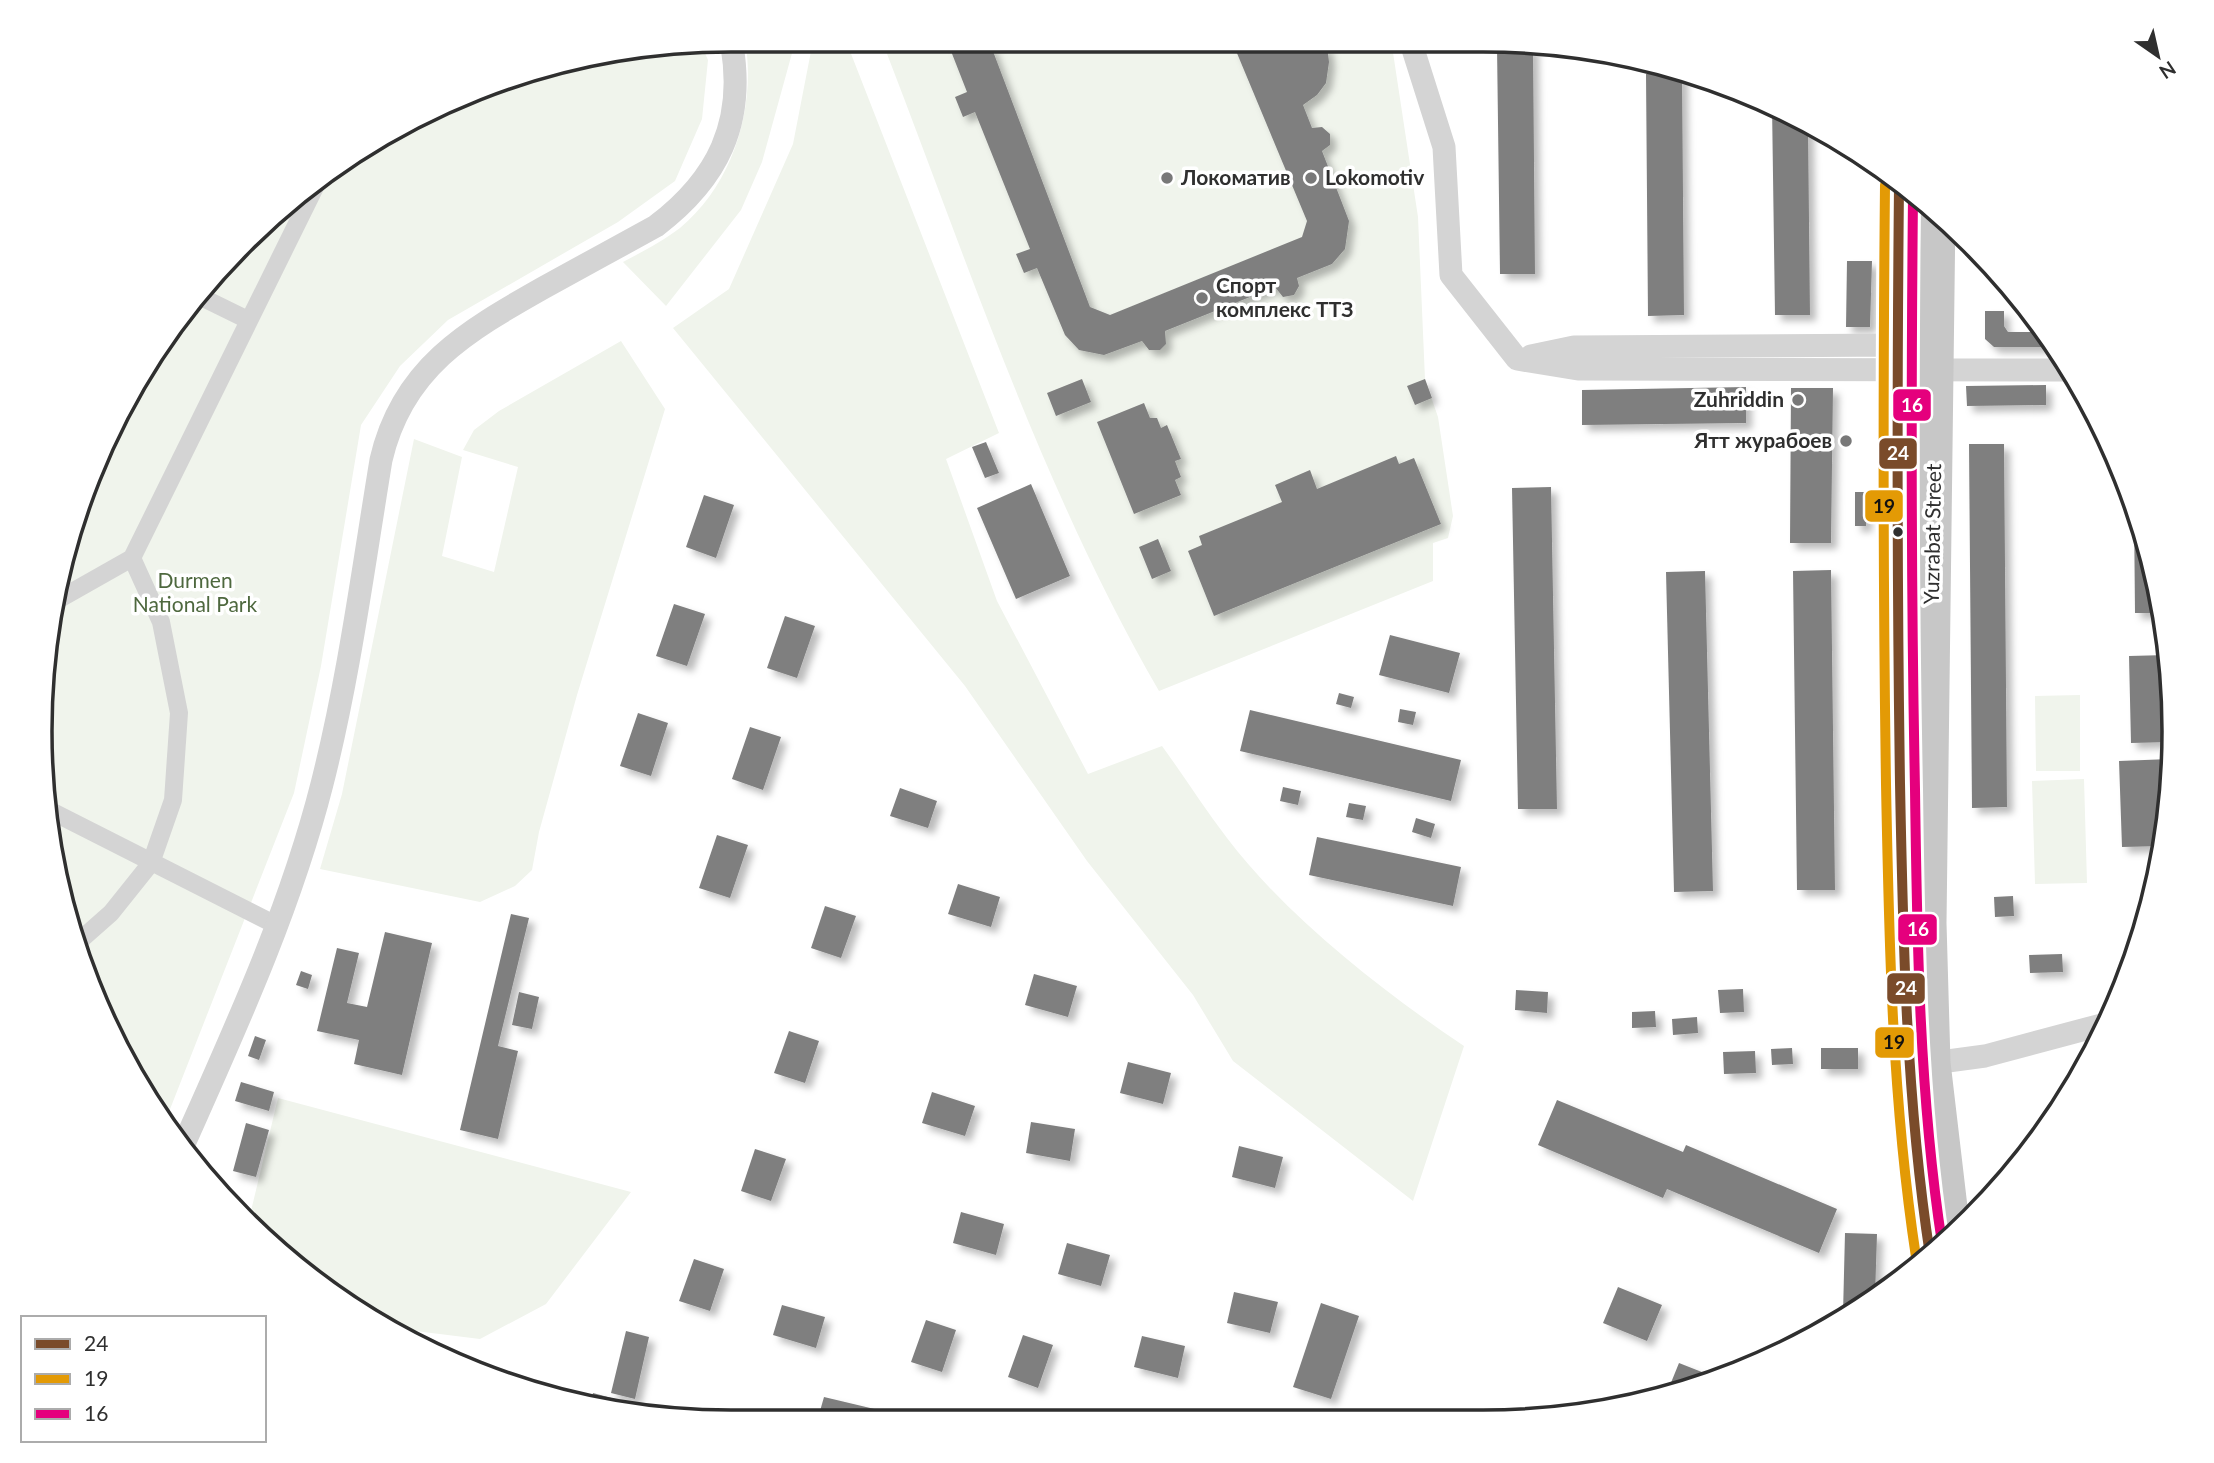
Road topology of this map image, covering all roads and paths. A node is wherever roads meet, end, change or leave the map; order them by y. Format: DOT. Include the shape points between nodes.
graph roads {
  1 [pos="733,52"];
  2 [pos="1414,52"];
  3 [pos="1899,195"];
  4 [pos="308,202"];
  5 [pos="1938,228"];
  6 [pos="208,300"];
  7 [pos="248,320"];
  8 [pos="1899,357"];
  9 [pos="1936,367"];
  10 [pos="2057,370"];
  11 [pos="132,558"];
  12 [pos="67,595"];
  13 [pos="57,814"];
  14 [pos="151,863"];
  15 [pos="276,925"];
  16 [pos="85,936"];
  17 [pos="2093,1027"];
  18 [pos="1933,1063"];
  19 [pos="187,1137"];
  20 [pos="1952,1222"];
  21 [pos="1929,1243"];
  1 -- 15 [label="street" via="736,87 731,127 716,161 684,204 656,226 464,335 434,361 402,401 381,460 346,677 321,787"];
  2 -- 8 [label="street" via="1444,147 1451,275 1517,359 1574,347"];
  3 -- 8 [label="main road, Yuzrabat Street"];
  4 -- 7 [label="street"];
  5 -- 9 [label="main road, Yuzrabat Street"];
  6 -- 7 [label="street"];
  7 -- 11 [label="street"];
  8 -- 9 [label="street"];
  8 -- 21 [label="main road, Yuzrabat Street" via="1896,532 1905,995 1914,1128"];
  9 -- 10 [label="street"];
  9 -- 18 [label="main road, Yuzrabat Street" via="1929,825"];
  11 -- 12 [label="street"];
  11 -- 14 [label="street" via="161,622 179,713 173,800"];
  13 -- 14 [label="street"];
  14 -- 15 [label="street"];
  14 -- 16 [label="street" via="111,913"];
  15 -- 19 [label="street"];
  17 -- 18 [label="street" via="1985,1056"];
  18 -- 20 [label="main road, Yuzrabat Street"];
}
